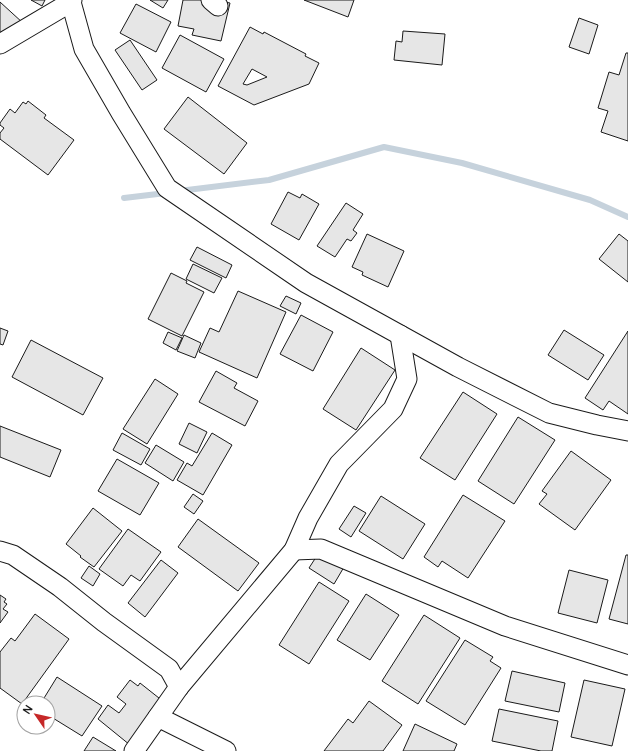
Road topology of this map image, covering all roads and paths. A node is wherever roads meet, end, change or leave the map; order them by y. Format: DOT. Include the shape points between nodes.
graph roads {
  1 [pos="72,1"];
  2 [pos="0,44"];
  3 [pos="400,335"];
  4 [pos="628,431"];
  5 [pos="0,550"];
  6 [pos="294,550"];
  7 [pos="628,665"];
  8 [pos="179,687"];
  9 [pos="158,717"];
  10 [pos="134,751"];
  11 [pos="226,751"];
  1 -- 2 [label="street"];
  1 -- 3 [label="street" via="84,49 167,188 306,283"];
  3 -- 4 [label="street" via="549,413"];
  3 -- 6 [label="street" via="407,379 393,409 339,464 308,518"];
  5 -- 8 [label="street" via="13,555 60,587 170,669"];
  6 -- 7 [label="street" via="321,549 505,626"];
  6 -- 8 [label="street"];
  8 -- 9 [label="street"];
  9 -- 10 [label="street"];
  9 -- 11 [label="street"];
}
